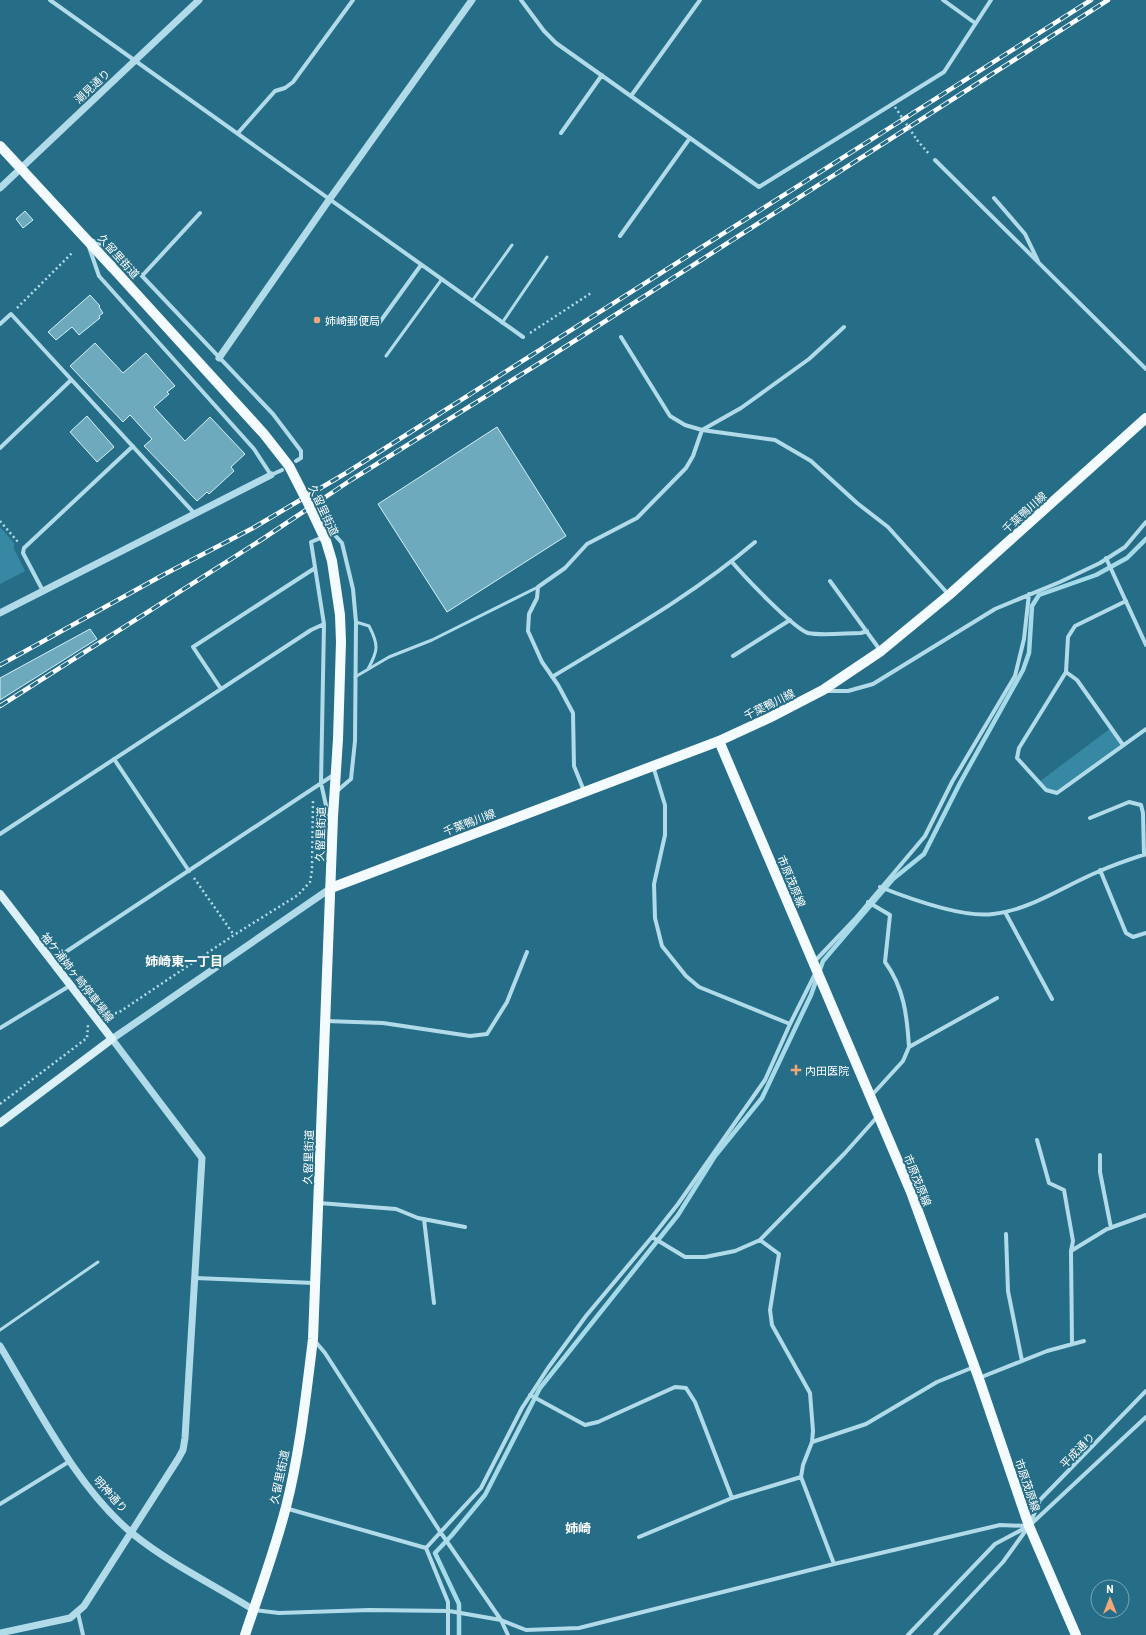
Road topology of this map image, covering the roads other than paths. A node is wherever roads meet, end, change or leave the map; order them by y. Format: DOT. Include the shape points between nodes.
graph roads {
  1 [pos="50,0"];
  2 [pos="199,0"];
  3 [pos="353,0"];
  4 [pos="472,0"];
  5 [pos="521,0"];
  6 [pos="700,0"];
  7 [pos="943,0"];
  8 [pos="991,0"];
  9 [pos="975,23"];
  10 [pos="134,61"];
  11 [pos="602,75"];
  12 [pos="630,96"];
  13 [pos="238,133"];
  14 [pos="561,133"];
  15 [pos="690,138"];
  16 [pos="0,146"];
  17 [pos="935,160"];
  18 [pos="22,168"];
  19 [pos="0,188"];
  20 [pos="994,198"];
  21 [pos="329,200"];
  22 [pos="200,213"];
  23 [pos="620,236"];
  24 [pos="86,238"];
  25 [pos="512,245"];
  26 [pos="547,257"];
  27 [pos="421,265"];
  28 [pos="1040,265"];
  29 [pos="142,276"];
  30 [pos="442,279"];
  31 [pos="472,301"];
  32 [pos="502,323"];
  33 [pos="0,324"];
  34 [pos="377,326"];
  35 [pos="844,327"];
  36 [pos="523,337"];
  37 [pos="621,337"];
  38 [pos="386,356"];
  39 [pos="219,358"];
  40 [pos="1146,369"];
  41 [pos="71,380"];
  42 [pos="1146,418"];
  43 [pos="702,430"];
  44 [pos="133,446"];
  45 [pos="0,448"];
  46 [pos="296,461"];
  47 [pos="282,470"];
  48 [pos="271,475"];
  49 [pos="195,514"];
  50 [pos="1146,522"];
  51 [pos="1141,529"];
  52 [pos="1146,531"];
  53 [pos="755,542"];
  54 [pos="1106,558"];
  55 [pos="732,562"];
  56 [pos="315,568"];
  57 [pos="830,581"];
  58 [pos="538,587"];
  59 [pos="43,591"];
  60 [pos="1029,594"];
  61 [pos="949,595"];
  62 [pos="1126,601"];
  63 [pos="0,613"];
  64 [pos="790,620"];
  65 [pos="356,622"];
  66 [pos="324,624"];
  67 [pos="867,631"];
  68 [pos="1146,645"];
  69 [pos="881,651"];
  70 [pos="733,656"];
  71 [pos="368,670"];
  72 [pos="1066,672"];
  73 [pos="355,677"];
  74 [pos="552,677"];
  75 [pos="221,689"];
  76 [pos="823,690"];
  77 [pos="1146,729"];
  78 [pos="719,741"];
  79 [pos="1123,745"];
  80 [pos="114,759"];
  81 [pos="653,766"];
  82 [pos="335,774"];
  83 [pos="321,783"];
  84 [pos="584,791"];
  85 [pos="334,794"];
  86 [pos="1090,818"];
  87 [pos="332,832"];
  88 [pos="0,834"];
  89 [pos="1145,854"];
  90 [pos="1100,870"];
  91 [pos="189,871"];
  92 [pos="880,887"];
  93 [pos="331,888"];
  94 [pos="0,893"];
  95 [pos="868,902"];
  96 [pos="1005,912"];
  97 [pos="1146,933"];
  98 [pos="527,952"];
  99 [pos="52,961"];
  100 [pos="815,967"];
  101 [pos="70,985"];
  102 [pos="997,998"];
  103 [pos="1052,999"];
  104 [pos="326,1021"];
  105 [pos="790,1024"];
  106 [pos="0,1028"];
  107 [pos="112,1039"];
  108 [pos="908,1048"];
  109 [pos="871,1096"];
  110 [pos="879,1114"];
  111 [pos="0,1123"];
  112 [pos="1037,1140"];
  113 [pos="1100,1154"];
  114 [pos="318,1203"];
  115 [pos="1146,1215"];
  116 [pos="424,1219"];
  117 [pos="465,1227"];
  118 [pos="1111,1228"];
  119 [pos="1006,1234"];
  120 [pos="652,1237"];
  121 [pos="760,1240"];
  122 [pos="1071,1251"];
  123 [pos="98,1262"];
  124 [pos="195,1278"];
  125 [pos="315,1283"];
  126 [pos="434,1303"];
  127 [pos="0,1330"];
  128 [pos="313,1339"];
  129 [pos="1084,1341"];
  130 [pos="1072,1344"];
  131 [pos="0,1346"];
  132 [pos="1022,1360"];
  133 [pos="974,1366"];
  134 [pos="978,1379"];
  135 [pos="1146,1391"];
  136 [pos="530,1395"];
  137 [pos="1146,1417"];
  138 [pos="812,1442"];
  139 [pos="70,1461"];
  140 [pos="801,1477"];
  141 [pos="732,1498"];
  142 [pos="0,1504"];
  143 [pos="285,1508"];
  144 [pos="1029,1526"];
  145 [pos="132,1533"];
  146 [pos="441,1533"];
  147 [pos="639,1537"];
  148 [pos="426,1548"];
  149 [pos="834,1564"];
  150 [pos="254,1610"];
  151 [pos="449,1611"];
  152 [pos="78,1613"];
  153 [pos="501,1620"];
  154 [pos="0,1633"];
  155 [pos="83,1635"];
  156 [pos="245,1635"];
  157 [pos="448,1635"];
  158 [pos="508,1635"];
  159 [pos="908,1635"];
  160 [pos="935,1635"];
  161 [pos="1076,1635"];
  1 -- 10 [label="street"];
  2 -- 10 [label="street, 潮見通り"];
  3 -- 13 [label="street" via="293,82 275,91"];
  4 -- 21 [label="street"];
  5 -- 11 [label="street" via="556,43"];
  6 -- 12 [label="street"];
  7 -- 9 [label="street"];
  8 -- 9 [label="street"];
  9 -- 15 [label="street" via="944,72 759,187"];
  10 -- 13 [label="street"];
  10 -- 18 [label="street, 潮見通り"];
  11 -- 12 [label="street"];
  11 -- 14 [label="street"];
  12 -- 15 [label="street"];
  13 -- 21 [label="street"];
  15 -- 23 [label="street"];
  16 -- 18 [label="main road, 久留里街道"];
  17 -- 28 [label="street"];
  18 -- 19 [label="street, 潮見通り"];
  18 -- 24 [label="main road, 久留里街道"];
  20 -- 28 [label="street" via="1025,234"];
  21 -- 27 [label="street"];
  21 -- 39 [label="street"];
  22 -- 29 [label="street"];
  24 -- 29 [label="street" via="111,248"];
  24 -- 48 [label="street" via="99,276 254,449"];
  24 -- 82 [label="main road, 久留里街道, bridge" via="264,434 289,466 326,541 332,561 340,616"];
  25 -- 31 [label="lane"];
  26 -- 32 [label="lane"];
  27 -- 30 [label="street"];
  27 -- 34 [label="street"];
  28 -- 40 [label="street"];
  29 -- 39 [label="street"];
  30 -- 31 [label="street"];
  30 -- 38 [label="lane"];
  31 -- 32 [label="street"];
  32 -- 36 [label="street"];
  33 -- 41 [label="street" via="11,314"];
  35 -- 43 [label="street" via="809,360 741,408"];
  37 -- 43 [label="street" via="670,416 685,425"];
  39 -- 46 [label="street" via="273,414 301,451 302,458"];
  41 -- 44 [label="street"];
  41 -- 45 [label="street"];
  42 -- 61 [label="main road, 千葉鴨川線"];
  43 -- 58 [label="street" via="686,468 637,518 587,544 565,568"];
  43 -- 61 [label="street" via="775,440 811,461 888,528"];
  44 -- 49 [label="street"];
  44 -- 59 [label="street" via="24,548 23,553"];
  47 -- 48 [label="street"];
  48 -- 49 [label="street"];
  49 -- 59 [label="street"];
  50 -- 51 [label="street"];
  51 -- 52 [label="street"];
  51 -- 54 [label="street" via="1125,547"];
  53 -- 55 [label="street"];
  54 -- 60 [label="street" via="1060,582"];
  54 -- 62 [label="street"];
  55 -- 64 [label="street"];
  55 -- 74 [label="street" via="699,586"];
  56 -- 65 [label="street" via="312,542 333,533 342,543 353,589"];
  56 -- 66 [label="street"];
  56 -- 75 [label="street" via="193,647"];
  57 -- 67 [label="street"];
  58 -- 71 [label="lane" via="432,640 389,657"];
  58 -- 74 [label="street" via="537,598 529,614 528,631"];
  59 -- 63 [label="street"];
  60 -- 76 [label="street" via="995,609 873,684 848,691"];
  60 -- 92 [label="street" via="1024,639 1015,676 952,782 925,836"];
  61 -- 69 [label="main road, 千葉鴨川線"];
  62 -- 68 [label="street"];
  62 -- 72 [label="street" via="1075,626 1068,637"];
  64 -- 67 [label="street" via="802,631 810,633"];
  64 -- 70 [label="street"];
  65 -- 71 [label="lane" via="370,626 376,639 376,655"];
  65 -- 73 [label="street"];
  66 -- 75 [label="street"];
  66 -- 83 [label="street"];
  67 -- 69 [label="street"];
  69 -- 76 [label="main road, 千葉鴨川線"];
  71 -- 73 [label="lane"];
  72 -- 79 [label="street" via="1077,680"];
  72 -- 79 [label="street" via="1019,748 1017,758 1046,790 1056,793"];
  73 -- 85 [label="street" via="355,741 351,779"];
  74 -- 84 [label="street" via="573,713 574,766"];
  75 -- 80 [label="street"];
  76 -- 78 [label="main road, 千葉鴨川線"];
  77 -- 79 [label="street"];
  78 -- 81 [label="main road, 千葉鴨川線"];
  78 -- 100 [label="main road, 市原茂原線"];
  80 -- 88 [label="street"];
  80 -- 91 [label="street"];
  81 -- 84 [label="main road, 千葉鴨川線"];
  81 -- 105 [label="street" via="665,805 665,835 654,884 655,918 662,946 686,976 699,986"];
  82 -- 83 [label="street"];
  82 -- 85 [label="main road, 久留里街道"];
  83 -- 87 [label="street"];
  83 -- 91 [label="street"];
  84 -- 93 [label="main road, 千葉鴨川線"];
  85 -- 87 [label="main road, 久留里街道"];
  86 -- 89 [label="street" via="1128,802 1141,805 1144,813"];
  87 -- 93 [label="main road, 久留里街道"];
  89 -- 90 [label="street"];
  90 -- 96 [label="street" via="1034,902"];
  90 -- 97 [label="street" via="1126,933 1133,937"];
  91 -- 99 [label="street"];
  92 -- 95 [label="street"];
  92 -- 96 [label="street" via="969,914 992,915"];
  93 -- 104 [label="main road, 久留里街道"];
  93 -- 107 [label="street"];
  94 -- 99 [label="main road, 袖ケ浦姉ヶ崎停車場線"];
  95 -- 100 [label="street"];
  95 -- 108 [label="street" via="890,915 885,962 895,975 906,1007"];
  96 -- 103 [label="street"];
  98 -- 104 [label="street" via="507,1002 487,1034 470,1036 383,1023"];
  99 -- 101 [label="main road, 袖ケ浦姉ヶ崎停車場線"];
  100 -- 105 [label="street"];
  100 -- 109 [label="main road, 市原茂原線"];
  101 -- 106 [label="street"];
  101 -- 107 [label="main road, 袖ケ浦姉ヶ崎停車場線"];
  102 -- 108 [label="street"];
  104 -- 114 [label="main road, 久留里街道"];
  105 -- 120 [label="street" via="765,1080"];
  107 -- 111 [label="main road, 袖ケ浦姉ヶ崎停車場線"];
  107 -- 124 [label="street" via="202,1158"];
  108 -- 109 [label="street" via="903,1061"];
  109 -- 110 [label="main road, 市原茂原線"];
  110 -- 121 [label="street" via="845,1153"];
  110 -- 133 [label="main road, 市原茂原線" via="911,1192"];
  112 -- 122 [label="street" via="1049,1183 1064,1190 1074,1241"];
  113 -- 118 [label="street" via="1100,1172"];
  114 -- 116 [label="street" via="396,1209"];
  114 -- 125 [label="main road, 久留里街道"];
  115 -- 118 [label="street"];
  116 -- 117 [label="street"];
  116 -- 126 [label="street"];
  118 -- 122 [label="street"];
  119 -- 132 [label="street" via="1008,1291"];
  120 -- 121 [label="street" via="685,1257 705,1257 735,1251"];
  120 -- 136 [label="street" via="586,1316"];
  121 -- 138 [label="street" via="779,1254 770,1310 772,1325 810,1394"];
  122 -- 130 [label="street"];
  123 -- 127 [label="lane"];
  124 -- 125 [label="street"];
  124 -- 145 [label="street" via="183,1450"];
  125 -- 128 [label="main road, 久留里街道"];
  128 -- 143 [label="main road, 久留里街道" via="299,1443"];
  128 -- 146 [label="street" via="325,1353"];
  129 -- 130 [label="street"];
  130 -- 132 [label="street"];
  131 -- 139 [label="street, 明神通り"];
  132 -- 134 [label="street"];
  133 -- 134 [label="main road, 市原茂原線"];
  133 -- 138 [label="street" via="937,1382 866,1424"];
  134 -- 144 [label="main road, 市原茂原線"];
  135 -- 144 [label="street, 平成通り" via="1040,1500"];
  136 -- 141 [label="street" via="585,1425 598,1422 675,1387 686,1388 695,1402"];
  136 -- 146 [label="street" via="481,1488"];
  137 -- 144 [label="street, 平成通り"];
  138 -- 140 [label="street"];
  139 -- 142 [label="street"];
  139 -- 145 [label="street, 明神通り" via="88,1486"];
  140 -- 141 [label="street"];
  140 -- 149 [label="street"];
  141 -- 147 [label="street"];
  143 -- 148 [label="street"];
  143 -- 150 [label="main road, 久留里街道"];
  144 -- 149 [label="street" via="1000,1525"];
  144 -- 159 [label="street, 平成通り" via="994,1544"];
  144 -- 160 [label="street, 平成通り" via="1003,1562"];
  144 -- 161 [label="main road, 市原茂原線"];
  145 -- 150 [label="street, 明神通り" via="161,1555"];
  145 -- 152 [label="street"];
  146 -- 148 [label="street"];
  146 -- 153 [label="street"];
  148 -- 151 [label="street" via="448,1602"];
  149 -- 153 [label="street" via="580,1628 526,1630"];
  150 -- 151 [label="street" via="279,1613"];
  150 -- 156 [label="main road, 久留里街道"];
  151 -- 153 [label="street"];
  151 -- 157 [label="street"];
  152 -- 154 [label="street" via="70,1618"];
  152 -- 155 [label="street"];
  153 -- 158 [label="street"];
}
